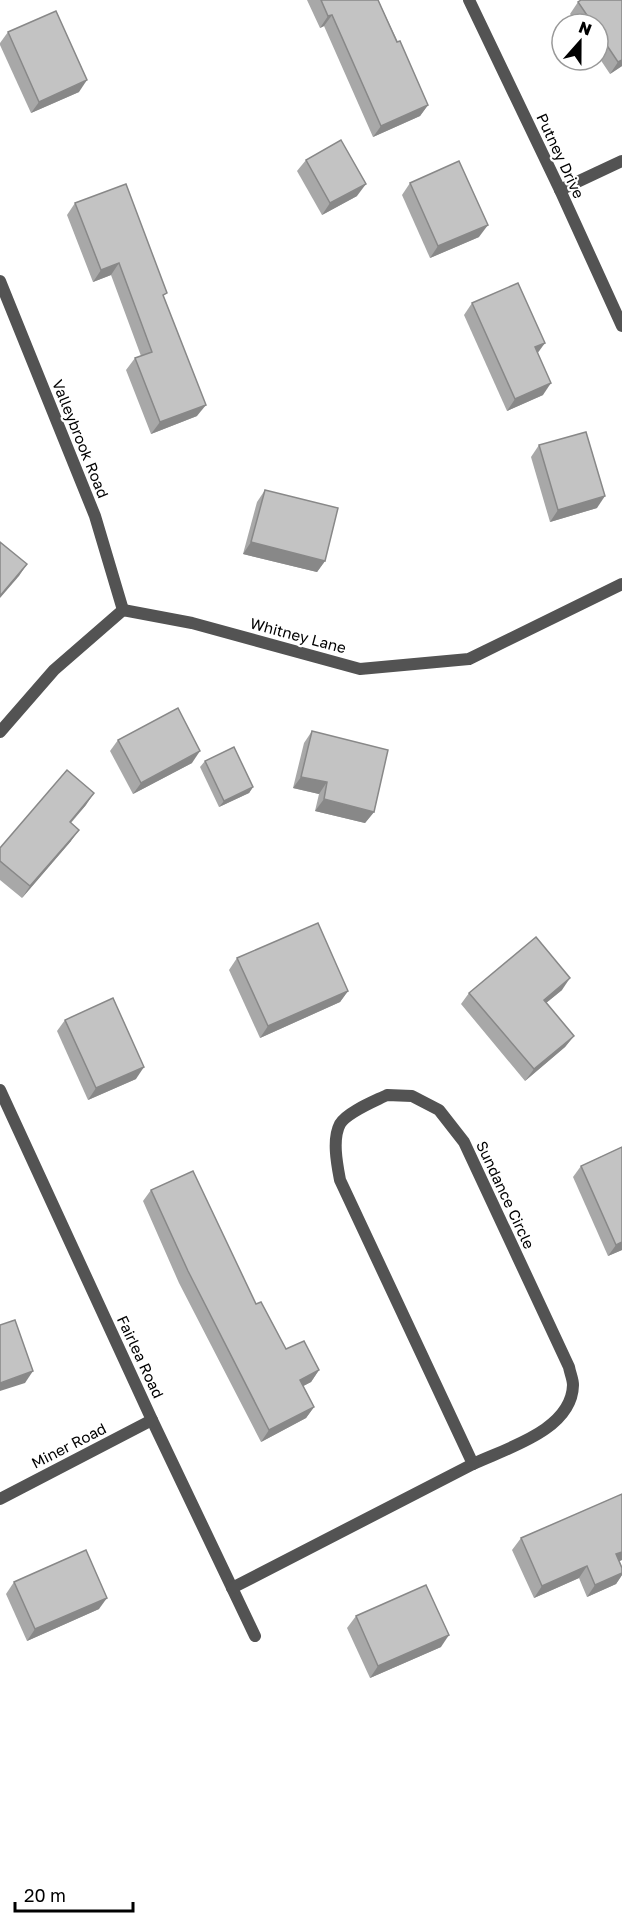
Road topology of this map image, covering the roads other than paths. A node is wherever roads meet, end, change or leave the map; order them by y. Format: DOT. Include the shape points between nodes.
graph roads {
  1 [pos="469,0"];
  2 [pos="622,161"];
  3 [pos="560,190"];
  4 [pos="0,281"];
  5 [pos="622,326"];
  6 [pos="622,584"];
  7 [pos="123,610"];
  8 [pos="0,732"];
  9 [pos="0,1090"];
  10 [pos="152,1420"];
  11 [pos="473,1464"];
  12 [pos="0,1499"];
  13 [pos="232,1588"];
  14 [pos="255,1636"];
  1 -- 3 [label="street, Putney Drive"];
  2 -- 3 [label="street"];
  3 -- 5 [label="street, Putney Drive"];
  4 -- 7 [label="street, Valleybrook Road" via="95,516"];
  6 -- 7 [label="street, Whitney Lane" via="470,659 360,669 192,623"];
  7 -- 8 [label="street" via="54,670"];
  9 -- 10 [label="street, Fairlea Road"];
  10 -- 12 [label="street, Miner Road"];
  10 -- 13 [label="street, Fairlea Road"];
  11 -- 11 [label="street, Sundance Circle" via="340,1180 335,1151 340,1124 360,1107 387,1095 412,1096 439,1110 464,1142 573,1383 565,1411 556,1421"];
  11 -- 13 [label="street, Sundance Circle"];
  13 -- 14 [label="street, Fairlea Road"];
}
